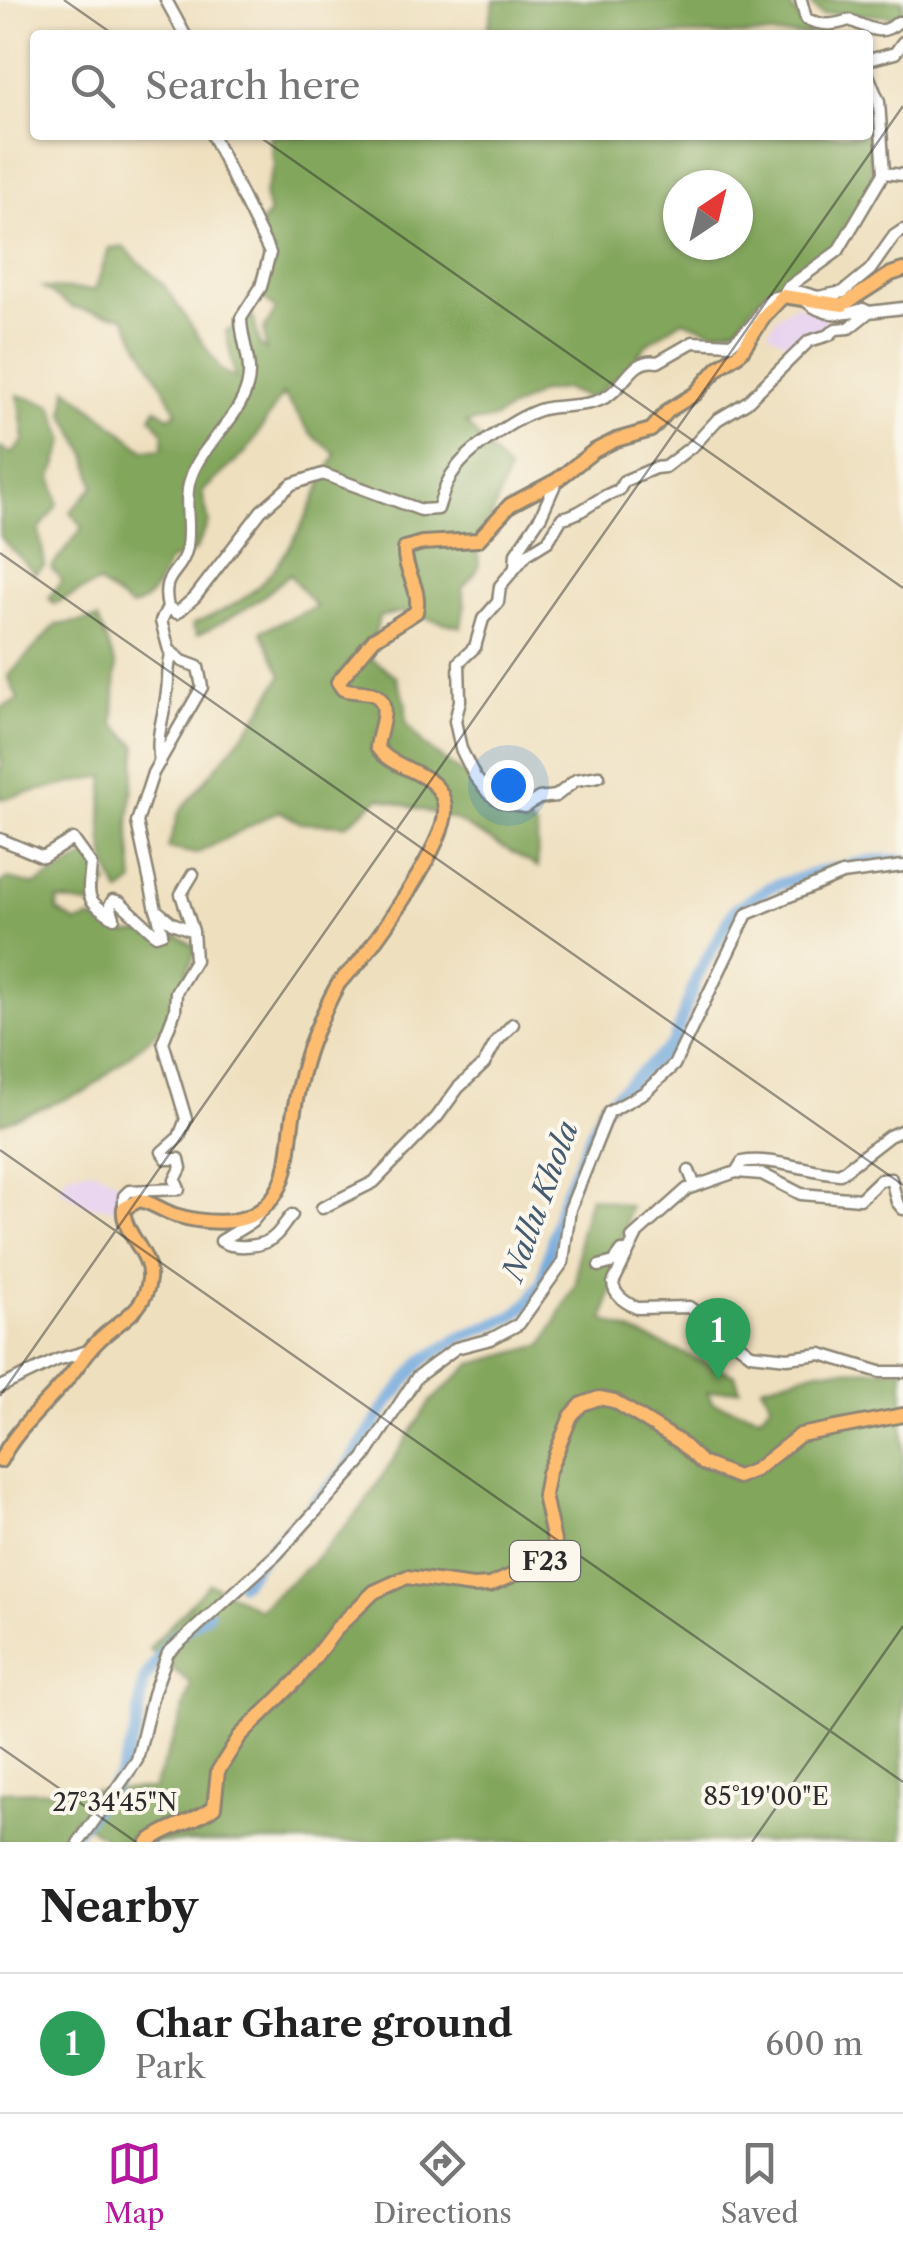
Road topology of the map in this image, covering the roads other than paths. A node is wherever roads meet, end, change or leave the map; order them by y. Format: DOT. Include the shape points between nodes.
graph roads {
  1 [pos="166,0"];
  2 [pos="801,0"];
  3 [pos="903,22"];
  4 [pos="182,30"];
  5 [pos="903,42"];
  6 [pos="873,59"];
  7 [pos="873,87"];
  8 [pos="214,140"];
  9 [pos="884,173"];
  10 [pos="903,175"];
  11 [pos="903,230"];
  12 [pos="903,270"];
  13 [pos="785,292"];
  14 [pos="806,301"];
  15 [pos="903,308"];
  16 [pos="869,312"];
  17 [pos="557,480"];
  18 [pos="515,567"];
  19 [pos="168,608"];
  20 [pos="172,652"];
  21 [pos="160,762"];
  22 [pos="600,776"];
  23 [pos="0,839"];
  24 [pos="903,866"];
  25 [pos="192,874"];
  26 [pos="156,910"];
  27 [pos="193,931"];
  28 [pos="513,1024"];
  29 [pos="903,1130"];
  30 [pos="689,1170"];
  31 [pos="736,1172"];
  32 [pos="695,1186"];
  33 [pos="124,1208"];
  34 [pos="322,1208"];
  35 [pos="903,1209"];
  36 [pos="261,1210"];
  37 [pos="292,1215"];
  38 [pos="636,1236"];
  39 [pos="600,1266"];
  40 [pos="88,1351"];
  41 [pos="903,1372"];
  42 [pos="0,1387"];
  43 [pos="903,1415"];
  44 [pos="0,1461"];
  45 [pos="79,1842"];
  46 [pos="148,1842"];
  1 -- 4 [label="street"];
  2 -- 3 [label="street" via="806,20 818,24 849,20 878,32"];
  5 -- 6 [label="street" via="895,53"];
  7 -- 9 [label="street"];
  8 -- 19 [label="street" via="270,253 241,318 247,390 189,481 187,548 165,589"];
  9 -- 10 [label="street"];
  9 -- 13 [label="street" via="838,252"];
  11 -- 13 [label="street" via="843,292 818,298"];
  12 -- 14 [label="main road" via="842,306"];
  13 -- 14 [label="main road"];
  13 -- 17 [label="main road" via="741,352 652,430 606,444"];
  13 -- 19 [label="street" via="764,304 731,344 693,342 638,365 608,396 524,418 458,466 438,510 323,474 292,484 261,512 187,606"];
  14 -- 16 [label="street" via="846,316"];
  15 -- 16 [label="street"];
  16 -- 18 [label="street" via="849,328 809,342 665,468 624,481 584,511 562,518 548,541"];
  17 -- 18 [label="street" via="516,553"];
  17 -- 36 [label="main road" via="510,505 478,540 405,548 416,612 382,632 339,679 343,689 383,702 377,747 429,779 444,800 444,820 418,876 340,982 311,1040 283,1182"];
  18 -- 22 [label="street" via="500,586 494,610 483,618 475,647 459,662 457,739 475,777 501,802 525,808 576,780"];
  19 -- 20 [label="street" via="161,621"];
  20 -- 21 [label="street" via="157,732"];
  20 -- 21 [label="street" via="198,667 202,687"];
  21 -- 26 [label="street" via="137,822"];
  23 -- 26 [label="street" via="42,857 73,839 91,864 91,904 114,918 110,905 120,902 156,935 162,933"];
  24 -- 45 [label="street" via="842,874 746,914 674,1065 609,1112 570,1209 563,1262 519,1324 456,1348 417,1378 364,1458 276,1554 168,1652 137,1760"];
  25 -- 27 [label="street" via="182,894"];
  26 -- 27 [label="street"];
  27 -- 33 [label="street" via="195,960 176,992 163,1042 186,1119 162,1152 167,1160 179,1159 179,1189 129,1190"];
  28 -- 34 [label="street" via="374,1182"];
  29 -- 31 [label="street" via="840,1174 755,1159"];
  30 -- 32 [label="street"];
  31 -- 32 [label="street"];
  31 -- 35 [label="street" via="762,1174 801,1194 860,1199 880,1180 891,1180"];
  32 -- 38 [label="street"];
  33 -- 36 [label="main road" via="140,1200 174,1214 236,1221"];
  33 -- 40 [label="main road" via="149,1266 148,1283 134,1312"];
  36 -- 37 [label="street" via="220,1241 235,1248 269,1240"];
  38 -- 39 [label="street" via="614,1262"];
  38 -- 41 [label="street" via="613,1283 630,1305 689,1307 751,1354 821,1354"];
  40 -- 42 [label="street"];
  40 -- 44 [label="main road"];
  43 -- 46 [label="main road, F23" via="800,1435 738,1477 702,1463 614,1400 582,1404 548,1474 544,1495 555,1546 545,1561 490,1585 406,1577 374,1592 240,1736 218,1771 214,1807"];
}
